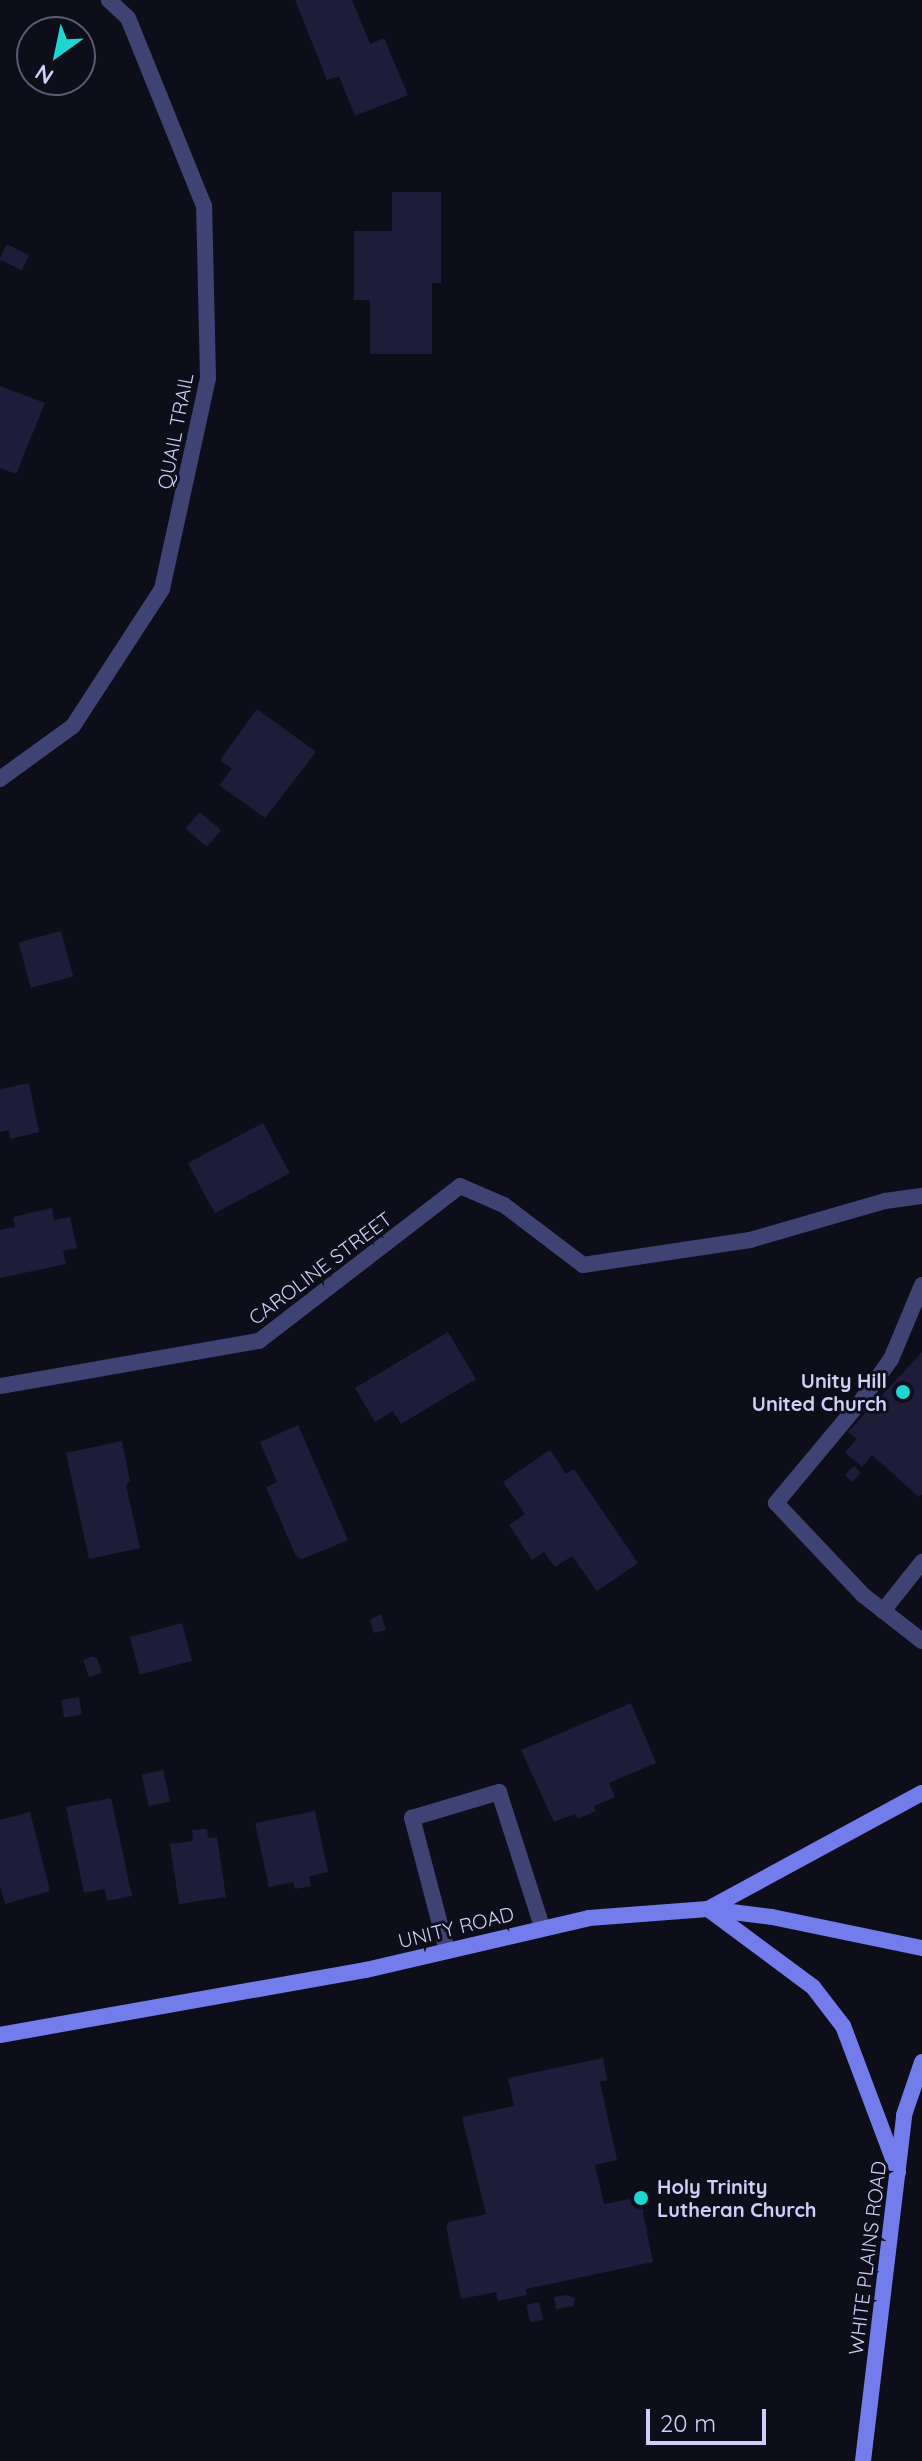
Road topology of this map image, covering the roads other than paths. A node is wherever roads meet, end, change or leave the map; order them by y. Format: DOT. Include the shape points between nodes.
graph roads {
  1 [pos="109,0"];
  2 [pos="0,779"];
  3 [pos="922,1196"];
  4 [pos="922,1285"];
  5 [pos="0,1386"];
  6 [pos="922,1562"];
  7 [pos="883,1611"];
  8 [pos="922,1641"];
  9 [pos="922,1793"];
  10 [pos="708,1909"];
  11 [pos="542,1927"];
  12 [pos="922,1948"];
  13 [pos="447,1951"];
  14 [pos="0,2035"];
  15 [pos="922,2062"];
  16 [pos="898,2172"];
  17 [pos="863,2461"];
  1 -- 2 [label="street, QUAIL TRAIL" via="128,18 204,206 208,378 162,589 73,726"];
  3 -- 5 [label="street, CAROLINE STREET" via="885,1201 750,1240 583,1265 504,1205 460,1186 259,1341"];
  4 -- 7 [label="street" via="891,1359 776,1503"];
  6 -- 7 [label="street"];
  7 -- 8 [label="street"];
  9 -- 10 [label="main road"];
  10 -- 11 [label="main road, UNITY ROAD"];
  10 -- 12 [label="main road, UNITY ROAD"];
  10 -- 16 [label="main road" via="813,1987 843,2026"];
  11 -- 13 [label="main road, UNITY ROAD"];
  11 -- 13 [label="street" via="499,1792 412,1818"];
  13 -- 14 [label="main road, UNITY ROAD"];
  15 -- 16 [label="main road, WHITE PLAINS ROAD" via="904,2115"];
  16 -- 17 [label="main road, WHITE PLAINS ROAD"];
}
